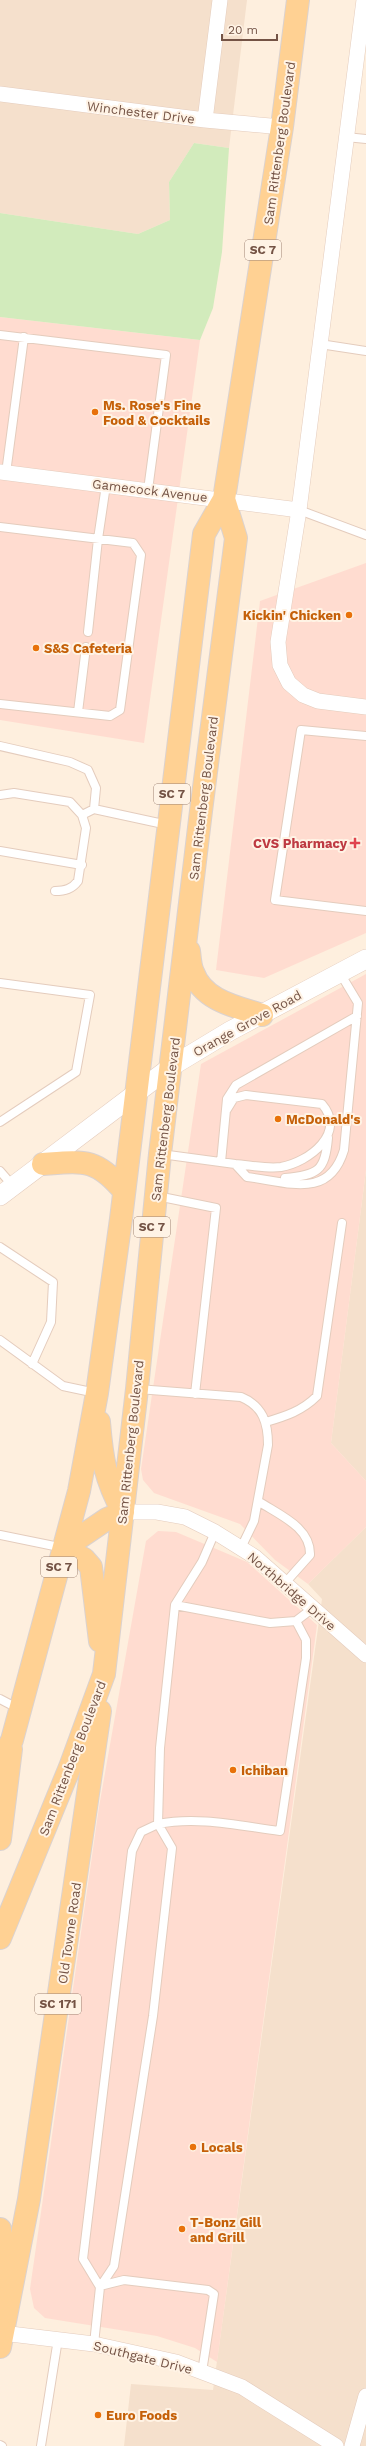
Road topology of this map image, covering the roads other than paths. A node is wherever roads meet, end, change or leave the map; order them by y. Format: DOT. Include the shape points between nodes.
graph roads {
  1 [pos="220,0"];
  2 [pos="298,0"];
  3 [pos="364,0"];
  4 [pos="0,94"];
  5 [pos="205,120"];
  6 [pos="282,127"];
  7 [pos="346,137"];
  8 [pos="366,139"];
  9 [pos="0,334"];
  10 [pos="24,337"];
  11 [pos="320,344"];
  12 [pos="366,351"];
  13 [pos="3,473"];
  14 [pos="106,485"];
  15 [pos="148,490"];
  16 [pos="224,499"];
  17 [pos="300,510"];
  18 [pos="0,527"];
  19 [pos="366,535"];
  20 [pos="98,539"];
  21 [pos="88,632"];
  22 [pos="86,647"];
  23 [pos="0,704"];
  24 [pos="366,707"];
  25 [pos="78,712"];
  26 [pos="366,736"];
  27 [pos="0,746"];
  28 [pos="0,795"];
  29 [pos="94,809"];
  30 [pos="82,815"];
  31 [pos="168,825"];
  32 [pos="0,851"];
  33 [pos="82,864"];
  34 [pos="55,891"];
  35 [pos="366,911"];
  36 [pos="187,937"];
  37 [pos="366,960"];
  38 [pos="340,973"];
  39 [pos="0,983"];
  40 [pos="262,1015"];
  41 [pos="357,1016"];
  42 [pos="172,1066"];
  43 [pos="135,1094"];
  44 [pos="226,1111"];
  45 [pos="0,1122"];
  46 [pos="330,1126"];
  47 [pos="160,1154"];
  48 [pos="221,1162"];
  49 [pos="43,1164"];
  50 [pos="234,1164"];
  51 [pos="0,1171"];
  52 [pos="243,1173"];
  53 [pos="7,1191"];
  54 [pos="124,1191"];
  55 [pos="156,1196"];
  56 [pos="342,1223"];
  57 [pos="0,1247"];
  58 [pos="0,1340"];
  59 [pos="32,1364"];
  60 [pos="137,1389"];
  61 [pos="97,1393"];
  62 [pos="195,1394"];
  63 [pos="266,1422"];
  64 [pos="258,1501"];
  65 [pos="123,1512"];
  66 [pos="215,1532"];
  67 [pos="0,1535"];
  68 [pos="64,1548"];
  69 [pos="241,1548"];
  70 [pos="285,1583"];
  71 [pos="175,1605"];
  72 [pos="313,1608"];
  73 [pos="296,1621"];
  74 [pos="366,1655"];
  75 [pos="104,1674"];
  76 [pos="0,1699"];
  77 [pos="20,1709"];
  78 [pos="12,1740"];
  79 [pos="0,1766"];
  80 [pos="158,1824"];
  81 [pos="0,1839"];
  82 [pos="0,1938"];
  83 [pos="0,2229"];
  84 [pos="100,2287"];
  85 [pos="1,2340"];
  86 [pos="58,2340"];
  87 [pos="94,2344"];
  88 [pos="202,2372"];
  89 [pos="366,2396"];
  90 [pos="41,2446"];
  91 [pos="336,2446"];
  92 [pos="352,2446"];
  1 -- 5 [label="street"];
  2 -- 6 [label="main road, Sam Rittenberg Boulevard / SC 7"];
  3 -- 7 [label="street"];
  4 -- 5 [label="street, Winchester Drive"];
  5 -- 6 [label="street, Winchester Drive"];
  6 -- 16 [label="main road, Sam Rittenberg Boulevard / SC 7"];
  7 -- 8 [label="lane"];
  7 -- 11 [label="street"];
  9 -- 10 [label="lane"];
  10 -- 13 [label="lane"];
  10 -- 15 [label="lane" via="166,355"];
  11 -- 12 [label="lane"];
  11 -- 17 [label="street"];
  13 -- 14 [label="street, Gamecock Avenue"];
  14 -- 15 [label="street, Gamecock Avenue"];
  14 -- 20 [label="lane"];
  15 -- 16 [label="street, Gamecock Avenue"];
  16 -- 17 [label="street, Gamecock Avenue"];
  16 -- 31 [label="main road, Sam Rittenberg Boulevard / SC 7" via="204,534"];
  16 -- 36 [label="main road, Sam Rittenberg Boulevard / SC 7" via="236,538"];
  17 -- 19 [label="lane"];
  17 -- 24 [label="street" via="278,642 280,665 289,683 303,695 318,701"];
  18 -- 20 [label="lane"];
  20 -- 21 [label="lane"];
  20 -- 25 [label="lane" via="132,543 140,555 120,710 110,716"];
  22 -- 25 [label="lane"];
  23 -- 25 [label="lane"];
  26 -- 35 [label="lane" via="301,730 275,900"];
  27 -- 29 [label="lane" via="70,762 88,770 96,788"];
  28 -- 30 [label="lane" via="14,793 70,802"];
  29 -- 30 [label="lane"];
  29 -- 31 [label="lane"];
  30 -- 33 [label="lane" via="86,828"];
  31 -- 43 [label="main road, Sam Rittenberg Boulevard / SC 7"];
  32 -- 33 [label="lane"];
  33 -- 34 [label="lane" via="74,887"];
  36 -- 40 [label="main road" via="193,973 206,991 223,1003"];
  36 -- 42 [label="main road, Sam Rittenberg Boulevard / SC 7"];
  37 -- 38 [label="street, Orange Grove Road"];
  38 -- 40 [label="street, Orange Grove Road"];
  38 -- 41 [label="lane" via="358,1004"];
  39 -- 45 [label="lane" via="90,995 76,1072"];
  40 -- 42 [label="street, Orange Grove Road"];
  41 -- 44 [label="lane" via="241,1080 230,1091"];
  41 -- 52 [label="lane" via="344,1150 339,1166 331,1176 311,1184 247,1177"];
  42 -- 43 [label="street, Orange Grove Road"];
  42 -- 47 [label="main road, Sam Rittenberg Boulevard / SC 7"];
  43 -- 49 [label="street, Orange Grove Road"];
  43 -- 54 [label="main road, Sam Rittenberg Boulevard / SC 7"];
  44 -- 46 [label="lane" via="234,1098 246,1095 322,1104 330,1113"];
  44 -- 48 [label="lane"];
  46 -- 50 [label="lane" via="324,1144 293,1164 278,1167"];
  46 -- 52 [label="lane" via="326,1157 322,1167 304,1176 285,1178"];
  47 -- 48 [label="lane"];
  47 -- 55 [label="main road, Sam Rittenberg Boulevard / SC 7"];
  48 -- 50 [label="lane"];
  49 -- 53 [label="street, Orange Grove Road"];
  49 -- 54 [label="main road" via="82,1161 100,1168"];
  50 -- 52 [label="lane"];
  51 -- 53 [label="lane"];
  54 -- 61 [label="main road, Sam Rittenberg Boulevard / SC 7"];
  55 -- 60 [label="main road, Sam Rittenberg Boulevard / SC 7"];
  55 -- 62 [label="lane" via="216,1208"];
  56 -- 63 [label="lane" via="317,1396 306,1407"];
  57 -- 59 [label="lane" via="53,1282 51,1322"];
  58 -- 59 [label="lane"];
  59 -- 61 [label="lane" via="63,1386"];
  60 -- 62 [label="lane"];
  60 -- 65 [label="main road, Sam Rittenberg Boulevard / SC 7"];
  61 -- 65 [label="main road" via="104,1469 109,1486"];
  61 -- 68 [label="main road, Sam Rittenberg Boulevard / SC 7" via="79,1491"];
  62 -- 63 [label="lane" via="241,1397 251,1401"];
  63 -- 64 [label="lane" via="268,1445"];
  64 -- 69 [label="lane" via="254,1521"];
  64 -- 70 [label="lane" via="306,1535 310,1545 310,1555"];
  65 -- 66 [label="street, Northbridge Drive" via="157,1512 185,1517"];
  65 -- 68 [label="main road" via="107,1519"];
  65 -- 75 [label="main road, Sam Rittenberg Boulevard / SC 7"];
  66 -- 69 [label="street, Northbridge Drive"];
  66 -- 71 [label="lane" via="202,1562"];
  67 -- 68 [label="lane"];
  68 -- 75 [label="main road" via="84,1559 91,1567"];
  68 -- 77 [label="main road, Sam Rittenberg Boulevard / SC 7"];
  69 -- 70 [label="street, Northbridge Drive"];
  70 -- 72 [label="street, Northbridge Drive"];
  71 -- 73 [label="lane" via="270,1623"];
  71 -- 80 [label="lane" via="160,1748"];
  72 -- 73 [label="lane"];
  72 -- 74 [label="street, Northbridge Drive"];
  73 -- 80 [label="lane" via="306,1640 306,1658 280,1831 201,1821 175,1820"];
  75 -- 82 [label="main road, Sam Rittenberg Boulevard / SC 7" via="70,1768"];
  75 -- 85 [label="main road, Old Towne Road / SC 171" via="91,1781 29,2199"];
  76 -- 77 [label="lane"];
  77 -- 78 [label="main road, Sam Rittenberg Boulevard / SC 7"];
  78 -- 79 [label="main road, Sam Rittenberg Boulevard / SC 7"];
  78 -- 81 [label="main road"];
  80 -- 84 [label="lane" via="172,1848 153,2016 114,2266"];
  80 -- 84 [label="lane" via="142,1832 132,1851 83,2259"];
  83 -- 85 [label="main road"];
  84 -- 87 [label="lane"];
  84 -- 88 [label="lane" via="124,2280 208,2290 214,2294"];
  85 -- 86 [label="street, Southgate Drive"];
  86 -- 87 [label="street, Southgate Drive"];
  86 -- 90 [label="lane"];
  87 -- 88 [label="street, Southgate Drive" via="176,2362"];
  88 -- 91 [label="street, Southgate Drive" via="242,2387"];
  89 -- 92 [label="street"];
}
